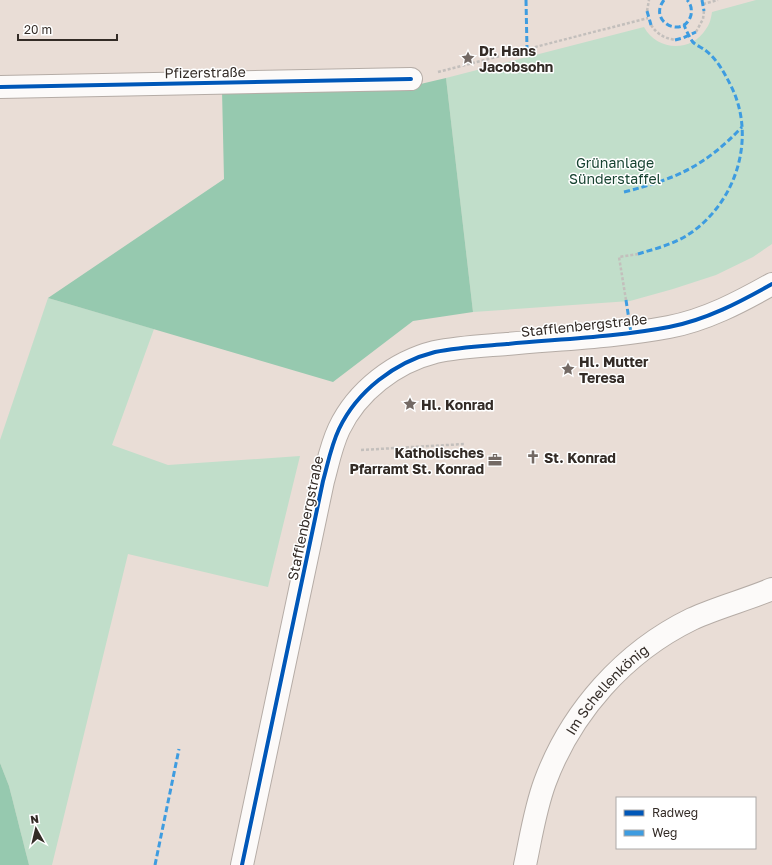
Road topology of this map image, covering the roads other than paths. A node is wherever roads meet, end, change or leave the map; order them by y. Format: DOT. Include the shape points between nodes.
graph roads {
  1 [pos="411,80"];
  2 [pos="0,87"];
  3 [pos="772,284"];
  4 [pos="772,589"];
  5 [pos="242,865"];
  6 [pos="525,865"];
  1 -- 2 [label="street, Pfizerstraße"];
  3 -- 5 [label="street, Stafflenbergstraße" via="736,304 670,327 435,352 406,362 375,382 354,406 340,429 331,452"];
  4 -- 6 [label="street, Im Schellenkönig" via="715,609 670,631 649,644 611,677 579,716 555,760 538,807"];
}
